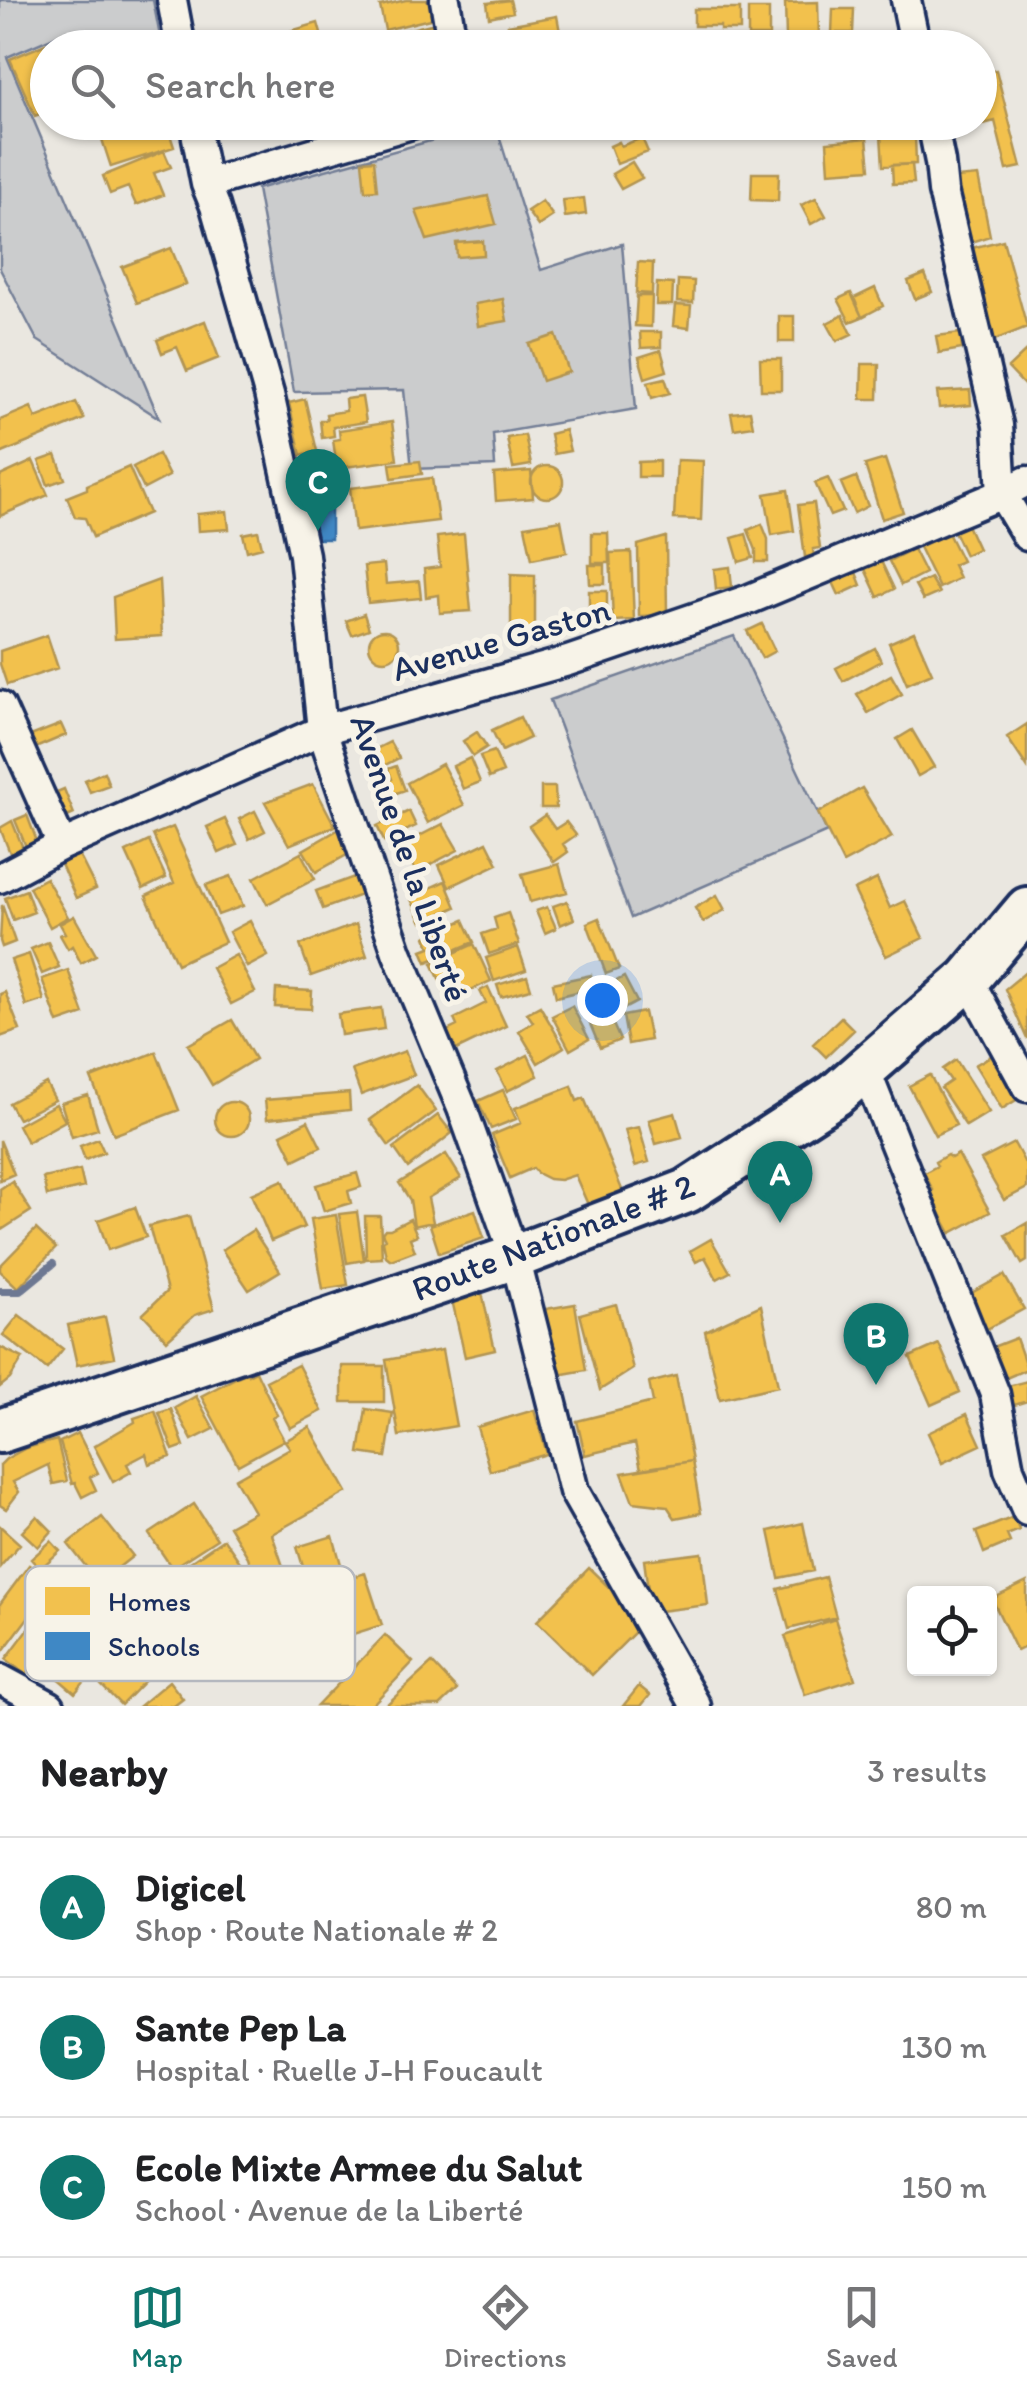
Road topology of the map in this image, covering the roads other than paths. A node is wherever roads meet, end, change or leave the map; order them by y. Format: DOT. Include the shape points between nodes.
graph roads {
  1 [pos="172,0"];
  2 [pos="445,0"];
  3 [pos="906,0"];
  4 [pos="177,30"];
  5 [pos="449,30"];
  6 [pos="912,30"];
  7 [pos="197,140"];
  8 [pos="356,140"];
  9 [pos="935,140"];
  10 [pos="206,184"];
  11 [pos="1027,481"];
  12 [pos="1002,494"];
  13 [pos="1027,536"];
  14 [pos="0,706"];
  15 [pos="322,730"];
  16 [pos="62,845"];
  17 [pos="0,878"];
  18 [pos="1027,909"];
  19 [pos="968,980"];
  20 [pos="865,1069"];
  21 [pos="1027,1087"];
  22 [pos="515,1257"];
  23 [pos="0,1431"];
  24 [pos="1027,1511"];
  25 [pos="0,1679"];
  26 [pos="50,1706"];
  27 [pos="696,1706"];
  1 -- 4 [label="street"];
  2 -- 5 [label="street"];
  3 -- 6 [label="street"];
  7 -- 10 [label="street, Avenue de la Liberté"];
  8 -- 10 [label="street"];
  9 -- 12 [label="street" via="998,425"];
  10 -- 15 [label="street, Avenue de la Liberté" via="269,394 304,555"];
  11 -- 12 [label="street, Avenue Gaston"];
  12 -- 13 [label="street"];
  12 -- 15 [label="street, Avenue Gaston" via="750,600 568,661"];
  14 -- 16 [label="street"];
  15 -- 16 [label="street, Avenue Gaston"];
  15 -- 22 [label="street, Avenue de la Liberté" via="397,952"];
  16 -- 17 [label="street, Avenue Gaston"];
  18 -- 19 [label="main road, Route Nationale # 2"];
  19 -- 20 [label="main road, Route Nationale # 2"];
  19 -- 21 [label="street"];
  20 -- 22 [label="main road, Route Nationale # 2" via="688,1190"];
  20 -- 24 [label="street" via="994,1394 1008,1470"];
  22 -- 23 [label="main road, Route Nationale # 2"];
  22 -- 27 [label="street, Avenue de la Liberté" via="574,1491"];
  25 -- 26 [label="street"];
}
